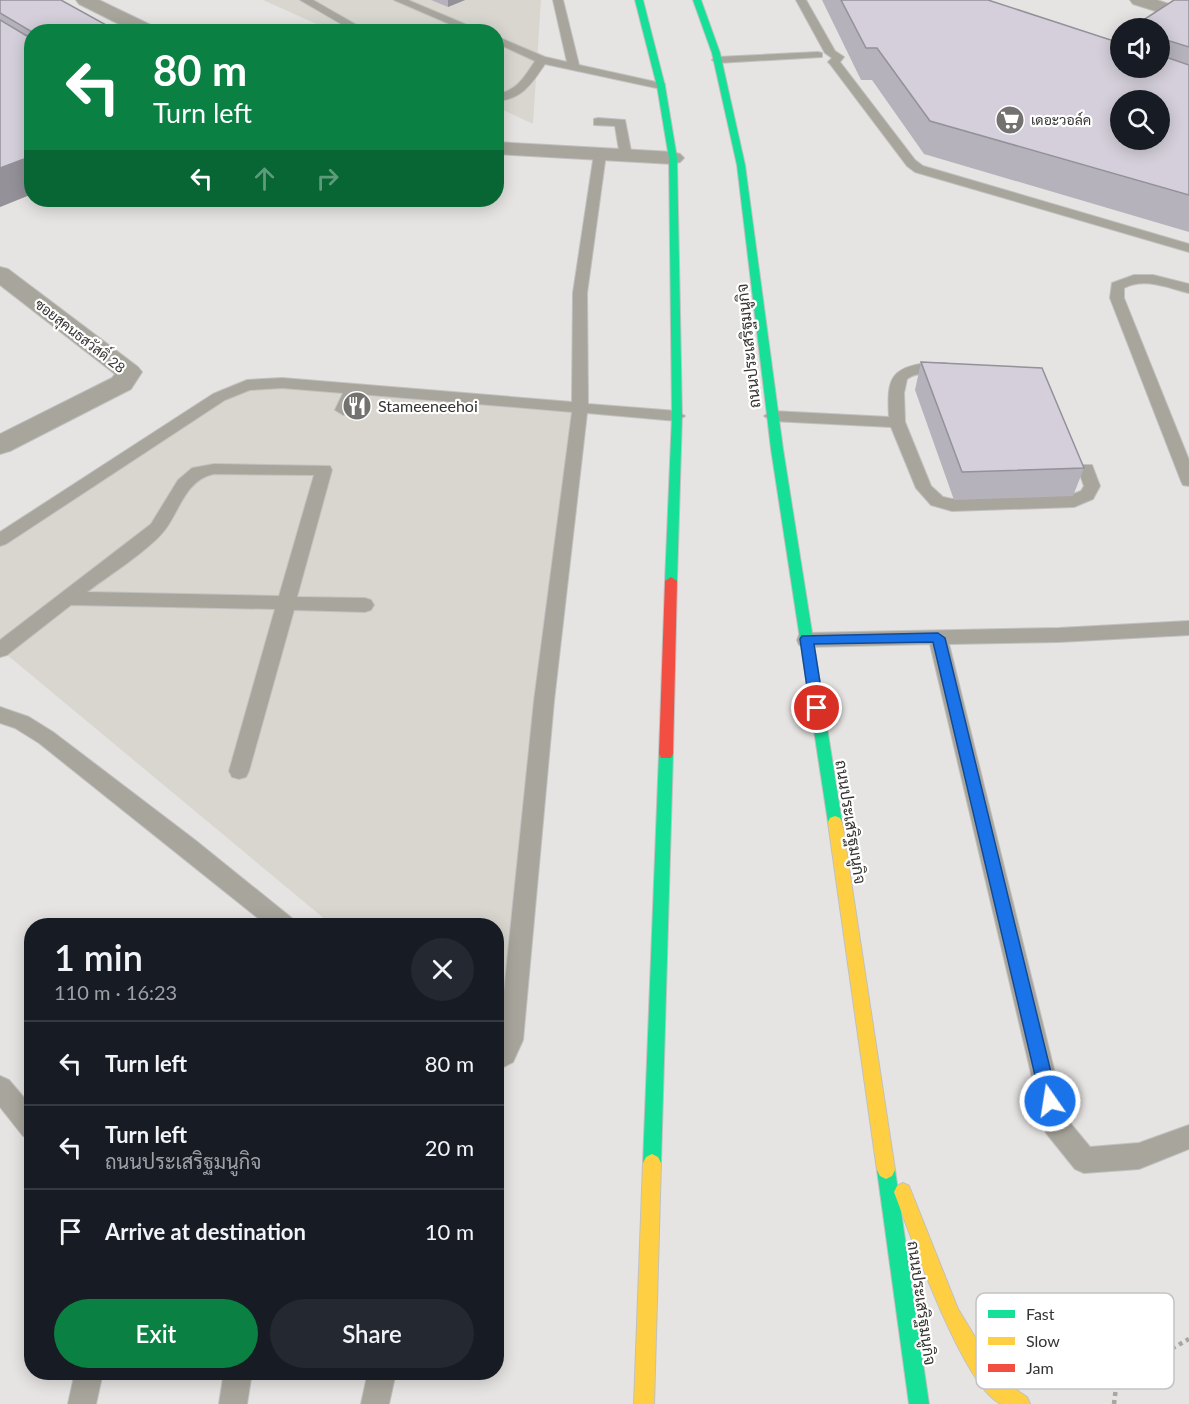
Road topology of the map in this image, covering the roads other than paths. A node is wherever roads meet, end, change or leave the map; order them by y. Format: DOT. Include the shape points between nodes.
graph roads {
  1 [pos="85,0"];
  2 [pos="305,0"];
  3 [pos="399,0"];
  4 [pos="558,0"];
  5 [pos="639,0"];
  6 [pos="697,0"];
  7 [pos="801,0"];
  8 [pos="1138,0"];
  9 [pos="1184,11"];
  10 [pos="134,24"];
  11 [pos="349,24"];
  12 [pos="459,24"];
  13 [pos="504,43"];
  14 [pos="832,57"];
  15 [pos="542,60"];
  16 [pos="718,60"];
  17 [pos="574,68"];
  18 [pos="661,86"];
  19 [pos="504,98"];
  20 [pos="598,122"];
  21 [pos="504,148"];
  22 [pos="600,154"];
  23 [pos="626,156"];
  24 [pos="672,158"];
  25 [pos="1189,248"];
  26 [pos="0,274"];
  27 [pos="1189,290"];
  28 [pos="956,369"];
  29 [pos="353,389"];
  30 [pos="580,408"];
  31 [pos="343,410"];
  32 [pos="676,416"];
  33 [pos="772,416"];
  34 [pos="897,422"];
  35 [pos="0,446"];
  36 [pos="1086,469"];
  37 [pos="1189,481"];
  38 [pos="0,540"];
  39 [pos="69,598"];
  40 [pos="286,603"];
  41 [pos="365,605"];
  42 [pos="1189,628"];
  43 [pos="938,638"];
  44 [pos="806,639"];
  45 [pos="0,650"];
  46 [pos="0,715"];
  47 [pos="239,771"];
  48 [pos="271,918"];
  49 [pos="504,1055"];
  50 [pos="2,1090"];
  51 [pos="24,1117"];
  52 [pos="1189,1137"];
  53 [pos="884,1143"];
  54 [pos="976,1357"];
  55 [pos="87,1380"];
  56 [pos="237,1380"];
  57 [pos="380,1380"];
  58 [pos="996,1389"];
  59 [pos="82,1403"];
  60 [pos="233,1404"];
  61 [pos="375,1404"];
  62 [pos="644,1404"];
  63 [pos="918,1404"];
  64 [pos="1020,1404"];
  1 -- 10 [label="street"];
  2 -- 11 [label="lane"];
  3 -- 12 [label="lane"];
  4 -- 17 [label="lane"];
  5 -- 18 [label="main road"];
  6 -- 16 [label="main road, ถนนประเสริฐมนูกิจ"];
  7 -- 14 [label="lane"];
  8 -- 9 [label="street"];
  13 -- 15 [label="lane"];
  14 -- 16 [label="lane"];
  14 -- 25 [label="lane" via="919,169"];
  15 -- 17 [label="lane"];
  15 -- 19 [label="lane" via="518,93"];
  16 -- 33 [label="main road, ถนนประเสริฐมนูกิจ" via="749,228"];
  17 -- 18 [label="lane"];
  18 -- 24 [label="main road"];
  20 -- 23 [label="lane" via="621,123"];
  21 -- 22 [label="street"];
  22 -- 23 [label="street"];
  22 -- 30 [label="lane" via="580,293"];
  23 -- 24 [label="street"];
  24 -- 32 [label="main road"];
  26 -- 35 [label="street, ซอยสุคนธสวัสดิ์ 28" via="129,372 122,383"];
  27 -- 37 [label="lane" via="1153,278 1126,280 1117,286 1117,298"];
  28 -- 34 [label="lane" via="921,367 907,371 895,386"];
  29 -- 30 [label="lane"];
  29 -- 31 [label="lane"];
  29 -- 38 [label="lane" via="282,382 247,385 219,397"];
  30 -- 32 [label="lane"];
  30 -- 49 [label="lane" via="544,701 511,1040"];
  32 -- 62 [label="main road"];
  33 -- 34 [label="lane"];
  33 -- 44 [label="main road, ถนนประเสริฐมนูกิจ"];
  34 -- 36 [label="lane" via="924,488 937,501 952,506 1074,501 1088,495 1092,486"];
  39 -- 40 [label="lane"];
  39 -- 40 [label="lane" via="157,528 184,484 198,472 324,464"];
  39 -- 45 [label="lane"];
  40 -- 41 [label="lane"];
  40 -- 47 [label="lane"];
  42 -- 43 [label="lane"];
  43 -- 44 [label="lane"];
  43 -- 52 [label="lane" via="1055,1124 1084,1160 1139,1156"];
  44 -- 53 [label="main road, ถนนประเสริฐมนูกิจ"];
  46 -- 48 [label="lane" via="13,716 183,841"];
  50 -- 51 [label="lane"];
  53 -- 54 [label="main road" via="951,1315"];
  53 -- 63 [label="main road, ถนนประเสริฐมนูกิจ"];
  55 -- 59 [label="lane"];
  56 -- 60 [label="lane"];
  57 -- 61 [label="lane"];
  58 -- 64 [label="main road"];
}
